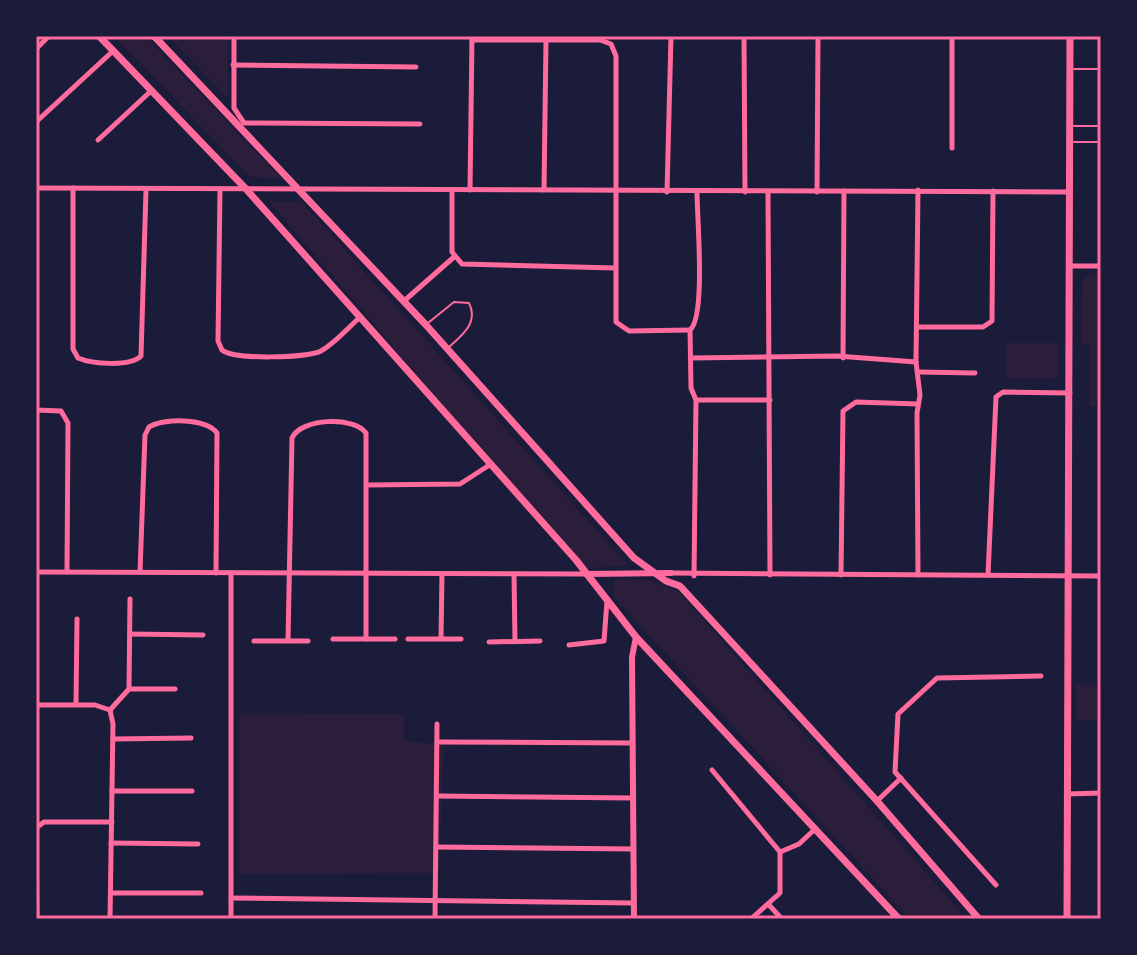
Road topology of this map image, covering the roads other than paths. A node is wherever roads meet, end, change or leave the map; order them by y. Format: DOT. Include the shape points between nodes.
graph roads {
  1 [pos="49,36"];
  2 [pos="99,36"];
  3 [pos="154,36"];
  4 [pos="234,36"];
  5 [pos="671,36"];
  6 [pos="744,36"];
  7 [pos="818,36"];
  8 [pos="952,36"];
  9 [pos="1070,36"];
  10 [pos="472,38"];
  11 [pos="546,40"];
  12 [pos="36,49"];
  13 [pos="113,51"];
  14 [pos="233,65"];
  15 [pos="416,67"];
  16 [pos="1070,69"];
  17 [pos="1101,69"];
  18 [pos="151,91"];
  19 [pos="36,122"];
  20 [pos="420,124"];
  21 [pos="1071,126"];
  22 [pos="1101,126"];
  23 [pos="98,140"];
  24 [pos="1071,142"];
  25 [pos="1101,142"];
  26 [pos="952,148"];
  27 [pos="36,188"];
  28 [pos="73,188"];
  29 [pos="220,189"];
  30 [pos="246,189"];
  31 [pos="299,189"];
  32 [pos="146,190"];
  33 [pos="452,190"];
  34 [pos="470,190"];
  35 [pos="544,190"];
  36 [pos="918,190"];
  37 [pos="615,191"];
  38 [pos="844,191"];
  39 [pos="993,191"];
  40 [pos="667,192"];
  41 [pos="697,192"];
  42 [pos="745,192"];
  43 [pos="768,192"];
  44 [pos="817,192"];
  45 [pos="1070,192"];
  46 [pos="454,257"];
  47 [pos="1071,266"];
  48 [pos="1101,266"];
  49 [pos="615,268"];
  50 [pos="403,302"];
  51 [pos="359,318"];
  52 [pos="426,325"];
  53 [pos="917,327"];
  54 [pos="690,330"];
  55 [pos="447,349"];
  56 [pos="770,356"];
  57 [pos="691,358"];
  58 [pos="843,358"];
  59 [pos="916,362"];
  60 [pos="919,372"];
  61 [pos="975,373"];
  62 [pos="1071,393"];
  63 [pos="696,400"];
  64 [pos="770,400"];
  65 [pos="918,404"];
  66 [pos="36,410"];
  67 [pos="491,464"];
  68 [pos="368,485"];
  69 [pos="36,572"];
  70 [pos="67,572"];
  71 [pos="140,572"];
  72 [pos="216,573"];
  73 [pos="289,573"];
  74 [pos="653,573"];
  75 [pos="671,573"];
  76 [pos="231,574"];
  77 [pos="367,574"];
  78 [pos="442,574"];
  79 [pos="514,574"];
  80 [pos="586,574"];
  81 [pos="770,575"];
  82 [pos="841,575"];
  83 [pos="918,575"];
  84 [pos="988,575"];
  85 [pos="1069,575"];
  86 [pos="694,576"];
  87 [pos="1101,576"];
  88 [pos="130,599"];
  89 [pos="607,600"];
  90 [pos="77,619"];
  91 [pos="130,634"];
  92 [pos="203,635"];
  93 [pos="636,637"];
  94 [pos="441,638"];
  95 [pos="333,639"];
  96 [pos="366,639"];
  97 [pos="395,639"];
  98 [pos="408,639"];
  99 [pos="461,639"];
  100 [pos="254,641"];
  101 [pos="288,641"];
  102 [pos="308,641"];
  103 [pos="515,641"];
  104 [pos="540,641"];
  105 [pos="489,642"];
  106 [pos="569,645"];
  107 [pos="1041,676"];
  108 [pos="129,689"];
  109 [pos="175,689"];
  110 [pos="76,704"];
  111 [pos="36,705"];
  112 [pos="110,710"];
  113 [pos="437,724"];
  114 [pos="191,738"];
  115 [pos="113,739"];
  116 [pos="438,742"];
  117 [pos="633,743"];
  118 [pos="712,770"];
  119 [pos="901,778"];
  120 [pos="112,791"];
  121 [pos="192,791"];
  122 [pos="1101,793"];
  123 [pos="1067,794"];
  124 [pos="437,796"];
  125 [pos="633,798"];
  126 [pos="877,801"];
  127 [pos="112,822"];
  128 [pos="36,828"];
  129 [pos="816,828"];
  130 [pos="111,843"];
  131 [pos="198,844"];
  132 [pos="436,847"];
  133 [pos="633,849"];
  134 [pos="780,852"];
  135 [pos="996,885"];
  136 [pos="111,893"];
  137 [pos="201,893"];
  138 [pos="231,898"];
  139 [pos="436,900"];
  140 [pos="634,903"];
  141 [pos="768,904"];
  142 [pos="37,919"];
  143 [pos="110,919"];
  144 [pos="231,919"];
  145 [pos="435,919"];
  146 [pos="634,919"];
  147 [pos="751,919"];
  148 [pos="782,919"];
  149 [pos="899,919"];
  150 [pos="979,919"];
  151 [pos="1067,919"];
  1 -- 12 [label="street"];
  2 -- 13 [label="main road"];
  3 -- 31 [label="main road"];
  4 -- 14 [label="street"];
  5 -- 40 [label="street"];
  6 -- 42 [label="street"];
  7 -- 44 [label="street"];
  8 -- 26 [label="street"];
  9 -- 16 [label="main road"];
  10 -- 11 [label="street"];
  10 -- 34 [label="street"];
  11 -- 35 [label="street"];
  11 -- 37 [label="street" via="611,44 616,56"];
  13 -- 18 [label="main road"];
  13 -- 19 [label="street"];
  14 -- 15 [label="street"];
  14 -- 20 [label="street" via="234,108 239,120 250,124"];
  16 -- 17 [label="lane"];
  16 -- 21 [label="main road"];
  18 -- 23 [label="street"];
  18 -- 30 [label="main road"];
  21 -- 22 [label="lane"];
  21 -- 24 [label="main road"];
  24 -- 25 [label="lane"];
  24 -- 45 [label="main road"];
  27 -- 28 [label="street"];
  28 -- 32 [label="street"];
  28 -- 32 [label="street" via="73,349 87,361 131,362 143,352"];
  29 -- 30 [label="street"];
  29 -- 32 [label="street"];
  29 -- 51 [label="street" via="222,350 234,356 310,355"];
  30 -- 31 [label="street"];
  30 -- 51 [label="main road"];
  31 -- 33 [label="street"];
  31 -- 50 [label="main road"];
  33 -- 34 [label="street"];
  33 -- 46 [label="street"];
  34 -- 35 [label="street"];
  35 -- 37 [label="street"];
  36 -- 38 [label="street"];
  36 -- 39 [label="street"];
  36 -- 53 [label="street"];
  37 -- 40 [label="street"];
  37 -- 49 [label="street"];
  38 -- 44 [label="street"];
  38 -- 58 [label="street"];
  39 -- 45 [label="street"];
  39 -- 53 [label="street" via="992,321 983,327"];
  40 -- 41 [label="street"];
  41 -- 42 [label="street"];
  41 -- 54 [label="street" via="699,305"];
  42 -- 43 [label="street"];
  43 -- 44 [label="street"];
  43 -- 56 [label="street"];
  45 -- 47 [label="main road"];
  46 -- 49 [label="street" via="471,266"];
  46 -- 50 [label="street"];
  47 -- 48 [label="street"];
  47 -- 62 [label="main road"];
  49 -- 54 [label="street" via="619,327"];
  50 -- 52 [label="main road"];
  51 -- 67 [label="main road"];
  52 -- 55 [label="main road"];
  52 -- 55 [label="lane" via="454,302 469,303 471,323"];
  53 -- 59 [label="street"];
  54 -- 57 [label="street"];
  55 -- 74 [label="main road"];
  56 -- 57 [label="street"];
  56 -- 58 [label="street"];
  56 -- 64 [label="street"];
  57 -- 63 [label="street"];
  58 -- 59 [label="street"];
  59 -- 60 [label="street"];
  60 -- 61 [label="street"];
  60 -- 65 [label="street"];
  62 -- 84 [label="street" via="1003,392 996,397"];
  62 -- 85 [label="main road"];
  63 -- 64 [label="street"];
  63 -- 86 [label="street"];
  64 -- 81 [label="street"];
  65 -- 82 [label="street" via="856,402 843,411"];
  65 -- 83 [label="street"];
  66 -- 70 [label="street" via="61,411 68,423"];
  67 -- 68 [label="street" via="460,484"];
  67 -- 80 [label="main road"];
  68 -- 73 [label="street" via="364,429 355,424 308,424 297,429 292,438"];
  68 -- 77 [label="street"];
  69 -- 70 [label="street"];
  70 -- 71 [label="street"];
  71 -- 72 [label="street"];
  71 -- 72 [label="street" via="145,435 159,422 206,424 217,433"];
  72 -- 76 [label="street"];
  73 -- 76 [label="street"];
  73 -- 77 [label="street"];
  73 -- 101 [label="street"];
  74 -- 75 [label="street"];
  74 -- 80 [label="street"];
  74 -- 126 [label="main road" via="680,586"];
  75 -- 86 [label="street"];
  76 -- 138 [label="street"];
  77 -- 78 [label="street"];
  77 -- 96 [label="street"];
  78 -- 79 [label="street"];
  78 -- 94 [label="street"];
  79 -- 80 [label="street"];
  79 -- 103 [label="street"];
  80 -- 89 [label="main road"];
  81 -- 82 [label="street"];
  81 -- 86 [label="street"];
  82 -- 83 [label="street"];
  83 -- 84 [label="street"];
  84 -- 85 [label="street"];
  85 -- 87 [label="street"];
  85 -- 123 [label="main road"];
  88 -- 91 [label="street"];
  89 -- 93 [label="main road"];
  89 -- 106 [label="street" via="604,641"];
  90 -- 110 [label="street"];
  91 -- 92 [label="street"];
  91 -- 108 [label="street"];
  93 -- 117 [label="street"];
  93 -- 129 [label="main road"];
  94 -- 98 [label="street"];
  94 -- 99 [label="street"];
  95 -- 96 [label="street"];
  96 -- 97 [label="street"];
  100 -- 101 [label="street"];
  101 -- 102 [label="street"];
  103 -- 104 [label="street"];
  103 -- 105 [label="street"];
  107 -- 119 [label="street" via="937,678 898,714 895,772"];
  108 -- 109 [label="street"];
  108 -- 112 [label="street"];
  110 -- 111 [label="street"];
  110 -- 112 [label="street"];
  112 -- 115 [label="street"];
  113 -- 116 [label="street"];
  114 -- 115 [label="street"];
  115 -- 120 [label="street"];
  116 -- 117 [label="street"];
  116 -- 124 [label="street"];
  117 -- 125 [label="street"];
  118 -- 134 [label="street"];
  119 -- 126 [label="street"];
  119 -- 135 [label="street"];
  120 -- 121 [label="street"];
  120 -- 127 [label="street"];
  122 -- 123 [label="street"];
  123 -- 151 [label="main road"];
  124 -- 125 [label="street"];
  124 -- 132 [label="street"];
  125 -- 133 [label="street"];
  126 -- 150 [label="main road"];
  127 -- 128 [label="street" via="44,822"];
  127 -- 130 [label="street"];
  128 -- 142 [label="street"];
  129 -- 134 [label="street"];
  129 -- 149 [label="main road"];
  130 -- 131 [label="street"];
  130 -- 136 [label="street"];
  132 -- 133 [label="street"];
  132 -- 139 [label="street"];
  133 -- 140 [label="street"];
  134 -- 141 [label="street" via="780,893"];
  136 -- 137 [label="street"];
  136 -- 143 [label="street"];
  138 -- 139 [label="street"];
  138 -- 144 [label="street"];
  139 -- 140 [label="street"];
  139 -- 145 [label="street"];
  140 -- 146 [label="street"];
  141 -- 147 [label="street"];
  141 -- 148 [label="street"];
}
